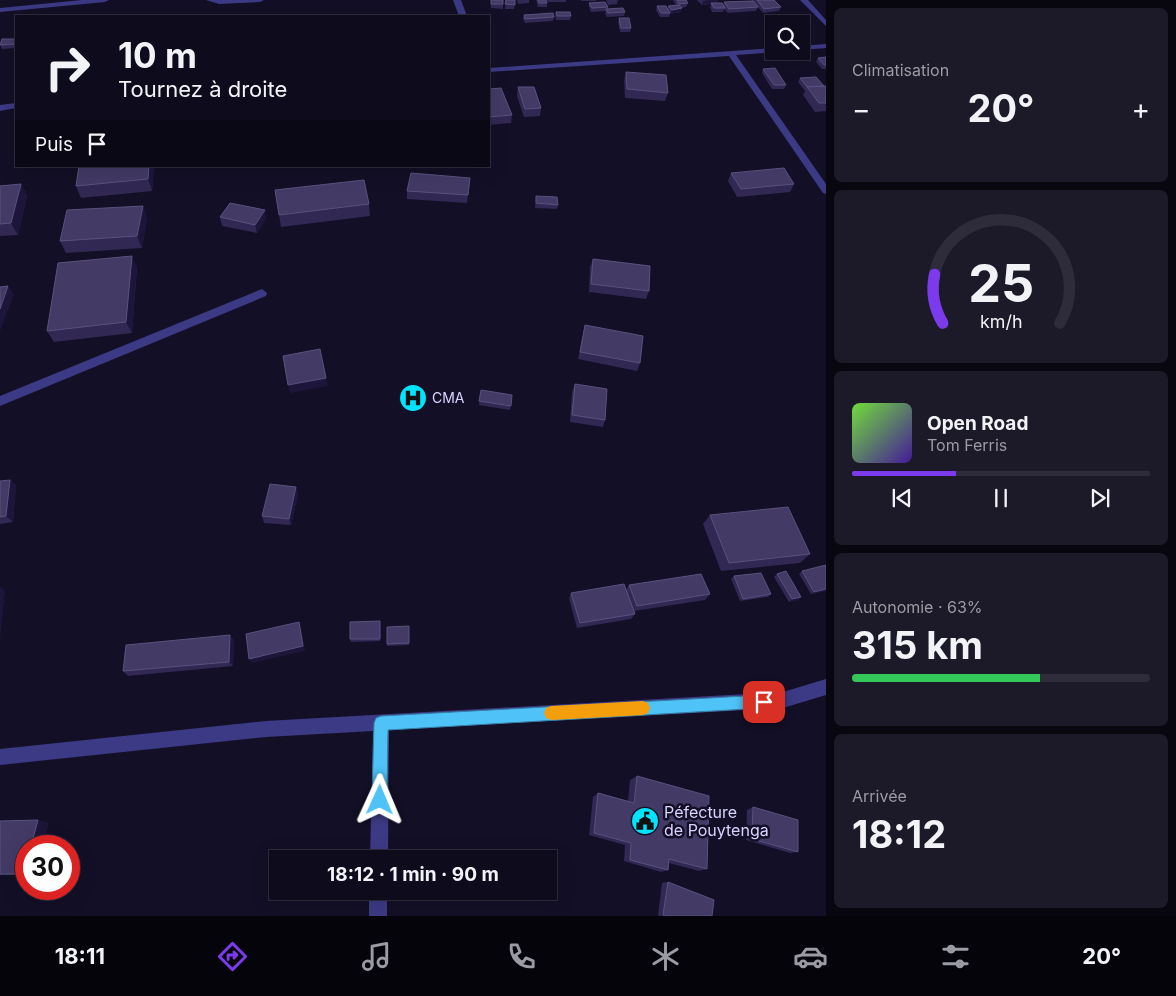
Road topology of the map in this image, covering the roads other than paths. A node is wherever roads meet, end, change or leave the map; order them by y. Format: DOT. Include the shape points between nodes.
graph roads {
  1 [pos="105,0"];
  2 [pos="210,0"];
  3 [pos="260,0"];
  4 [pos="457,0"];
  5 [pos="804,0"];
  6 [pos="0,10"];
  7 [pos="463,15"];
  8 [pos="826,24"];
  9 [pos="826,46"];
  10 [pos="810,47"];
  11 [pos="765,51"];
  12 [pos="731,53"];
  13 [pos="490,70"];
  14 [pos="15,106"];
  15 [pos="0,108"];
  16 [pos="822,178"];
  17 [pos="826,191"];
  18 [pos="262,293"];
  19 [pos="0,401"];
  20 [pos="826,687"];
  21 [pos="381,723"];
  22 [pos="0,757"];
  23 [pos="379,850"];
  24 [pos="378,900"];
  25 [pos="378,916"];
  1 -- 6 [label="street"];
  2 -- 3 [label="street"];
  4 -- 7 [label="street"];
  5 -- 8 [label="street"];
  9 -- 10 [label="street"];
  11 -- 12 [label="street"];
  12 -- 13 [label="street"];
  12 -- 16 [label="street"];
  14 -- 15 [label="street"];
  16 -- 17 [label="street"];
  18 -- 19 [label="street"];
  20 -- 21 [label="street" via="783,700"];
  21 -- 22 [label="street" via="266,729"];
  21 -- 23 [label="street"];
  24 -- 25 [label="street"];
}
